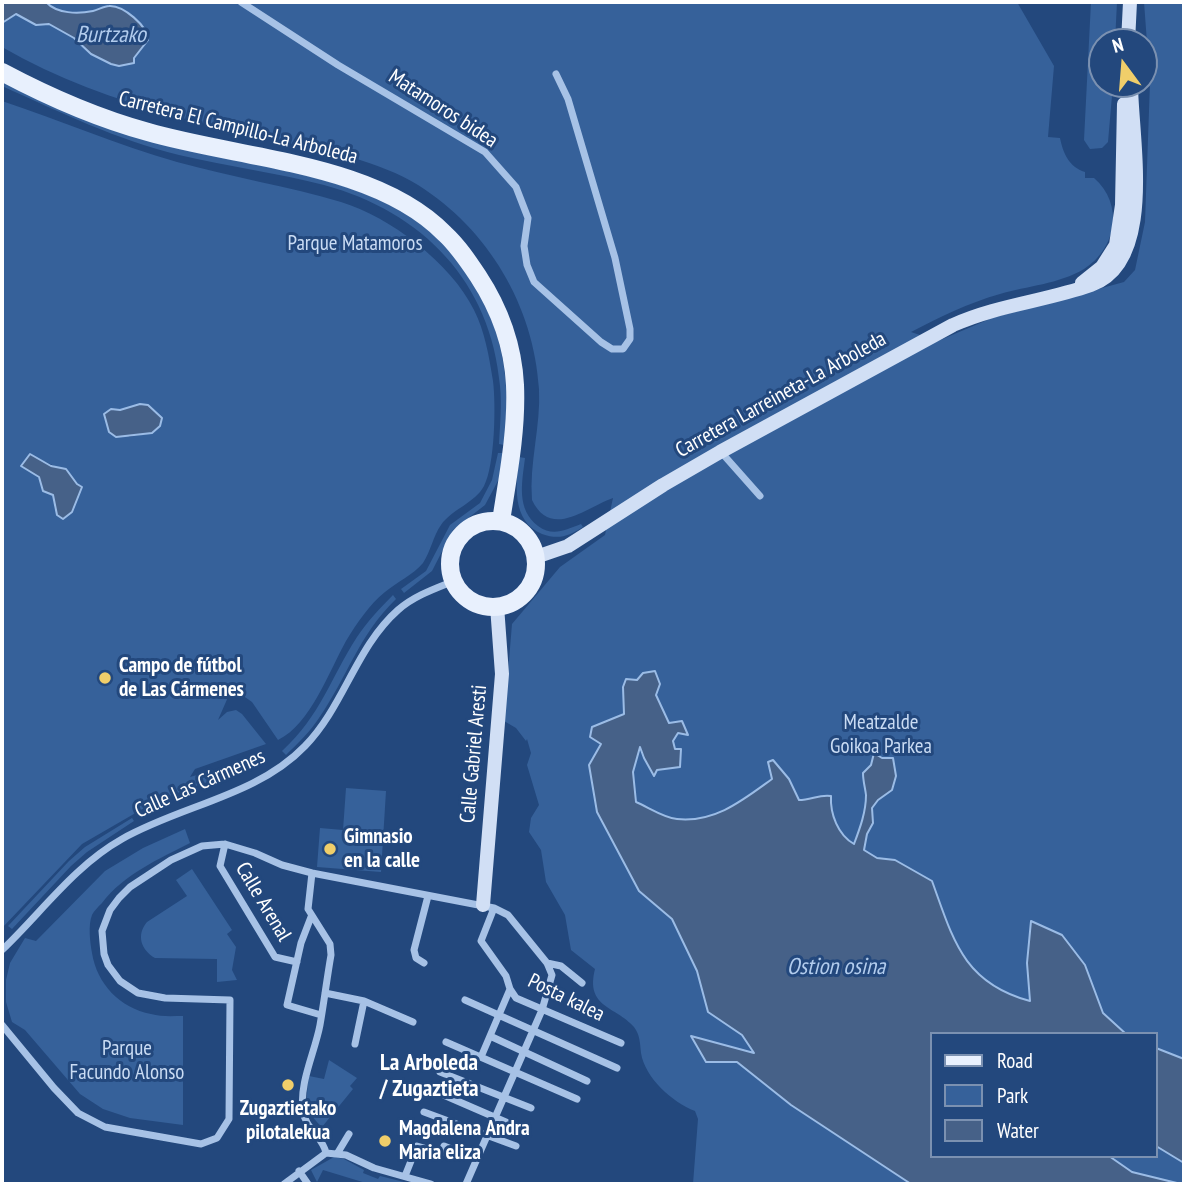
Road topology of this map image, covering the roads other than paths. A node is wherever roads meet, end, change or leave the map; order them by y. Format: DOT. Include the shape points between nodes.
graph roads {
  1 [pos="241,2"];
  2 [pos="1131,2"];
  3 [pos="1130,28"];
  4 [pos="2,72"];
  5 [pos="556,74"];
  6 [pos="1125,98"];
  7 [pos="1131,98"];
  8 [pos="1059,294"];
  9 [pos="720,452"];
  10 [pos="760,496"];
  11 [pos="500,521"];
  12 [pos="536,557"];
  13 [pos="454,581"];
  14 [pos="497,606"];
  15 [pos="225,844"];
  16 [pos="312,873"];
  17 [pos="428,896"];
  18 [pos="488,906"];
  19 [pos="311,917"];
  20 [pos="2,950"];
  21 [pos="297,962"];
  22 [pos="424,963"];
  23 [pos="547,963"];
  24 [pos="582,983"];
  25 [pos="510,989"];
  26 [pos="325,993"];
  27 [pos="465,1000"];
  28 [pos="364,1001"];
  29 [pos="542,1010"];
  30 [pos="321,1015"];
  31 [pos="499,1016"];
  32 [pos="413,1022"];
  33 [pos="2,1025"];
  34 [pos="532,1031"];
  35 [pos="490,1036"];
  36 [pos="446,1042"];
  37 [pos="621,1043"];
  38 [pos="355,1044"];
  39 [pos="523,1052"];
  40 [pos="481,1057"];
  41 [pos="617,1068"];
  42 [pos="514,1071"];
  43 [pos="440,1072"];
  44 [pos="587,1081"];
  45 [pos="432,1090"];
  46 [pos="503,1097"];
  47 [pos="577,1099"];
  48 [pos="531,1108"];
  49 [pos="424,1112"];
  50 [pos="495,1116"];
  51 [pos="522,1129"];
  52 [pos="349,1134"];
  53 [pos="486,1135"];
  54 [pos="516,1146"];
  55 [pos="326,1153"];
  56 [pos="337,1154"];
  57 [pos="476,1159"];
  58 [pos="299,1171"];
  59 [pos="405,1176"];
  60 [pos="284,1184"];
  61 [pos="308,1184"];
  62 [pos="431,1184"];
  63 [pos="466,1184"];
  1 -- 5 [label="street, Matamoros bidea" via="485,152 516,187 528,218 524,246 534,282 594,337 612,349 623,349 630,329 615,258 568,99"];
  2 -- 3 [label="street"];
  4 -- 11 [label="main road, Carretera El Campillo-La Arboleda" via="88,113 148,132 355,180 414,208 444,233 489,293 511,358 515,407"];
  6 -- 8 [label="street, Carretera Larreineta-La Arboleda" via="1122,205 1116,245 1092,276"];
  7 -- 8 [label="street, Carretera Larreineta-La Arboleda" via="1135,197 1127,250 1104,279"];
  8 -- 9 [label="street, Carretera Larreineta-La Arboleda" via="953,324"];
  9 -- 10 [label="street"];
  9 -- 12 [label="street, Carretera Larreineta-La Arboleda" via="568,546"];
  11 -- 12 [label="main road" via="524,534"];
  11 -- 13 [label="main road" via="487,521 464,532 451,555"];
  12 -- 14 [label="main road" via="536,571 527,590 511,603"];
  13 -- 14 [label="main road" via="471,601"];
  13 -- 20 [label="street, Calle Las Cármenes" via="397,610 318,732 286,764 243,787 145,826 96,856"];
  14 -- 18 [label="street, Calle Gabriel Aresti" via="502,674"];
  15 -- 16 [label="street"];
  15 -- 21 [label="street, Calle Arenal" via="220,866 275,957"];
  15 -- 33 [label="street" via="183,853 130,887 110,910 102,931 108,965 128,988 151,997 230,1000 229,1119 217,1138 201,1144 105,1127 78,1113"];
  16 -- 17 [label="street"];
  16 -- 19 [label="street"];
  17 -- 18 [label="street"];
  17 -- 22 [label="street" via="414,950"];
  18 -- 23 [label="street" via="508,915"];
  18 -- 25 [label="street, Posta kalea" via="481,941 506,975"];
  19 -- 21 [label="street"];
  19 -- 26 [label="street" via="330,944"];
  21 -- 30 [label="street" via="287,1005"];
  23 -- 24 [label="street, Posta kalea" via="561,966"];
  23 -- 29 [label="street" via="552,975"];
  25 -- 29 [label="street, Posta kalea" via="516,998"];
  25 -- 31 [label="street"];
  26 -- 28 [label="street"];
  26 -- 30 [label="street"];
  27 -- 31 [label="street"];
  28 -- 32 [label="street"];
  28 -- 38 [label="street"];
  29 -- 34 [label="street"];
  29 -- 37 [label="street, Posta kalea"];
  30 -- 55 [label="street" via="302,1109"];
  31 -- 34 [label="street"];
  31 -- 35 [label="street"];
  34 -- 39 [label="street"];
  34 -- 41 [label="street"];
  35 -- 39 [label="street"];
  35 -- 40 [label="street"];
  36 -- 40 [label="street"];
  39 -- 42 [label="street"];
  39 -- 44 [label="street"];
  40 -- 42 [label="street"];
  42 -- 46 [label="street"];
  42 -- 47 [label="street"];
  43 -- 46 [label="street"];
  45 -- 50 [label="street"];
  46 -- 48 [label="street"];
  46 -- 50 [label="street"];
  49 -- 53 [label="street"];
  50 -- 51 [label="street"];
  50 -- 53 [label="street"];
  52 -- 56 [label="street"];
  53 -- 54 [label="street"];
  53 -- 57 [label="street"];
  55 -- 56 [label="street"];
  55 -- 58 [label="street"];
  56 -- 59 [label="street"];
  57 -- 59 [label="street" via="444,1146 441,1153 417,1146"];
  57 -- 63 [label="street"];
  58 -- 60 [label="street"];
  58 -- 61 [label="street"];
  59 -- 62 [label="street"];
}
